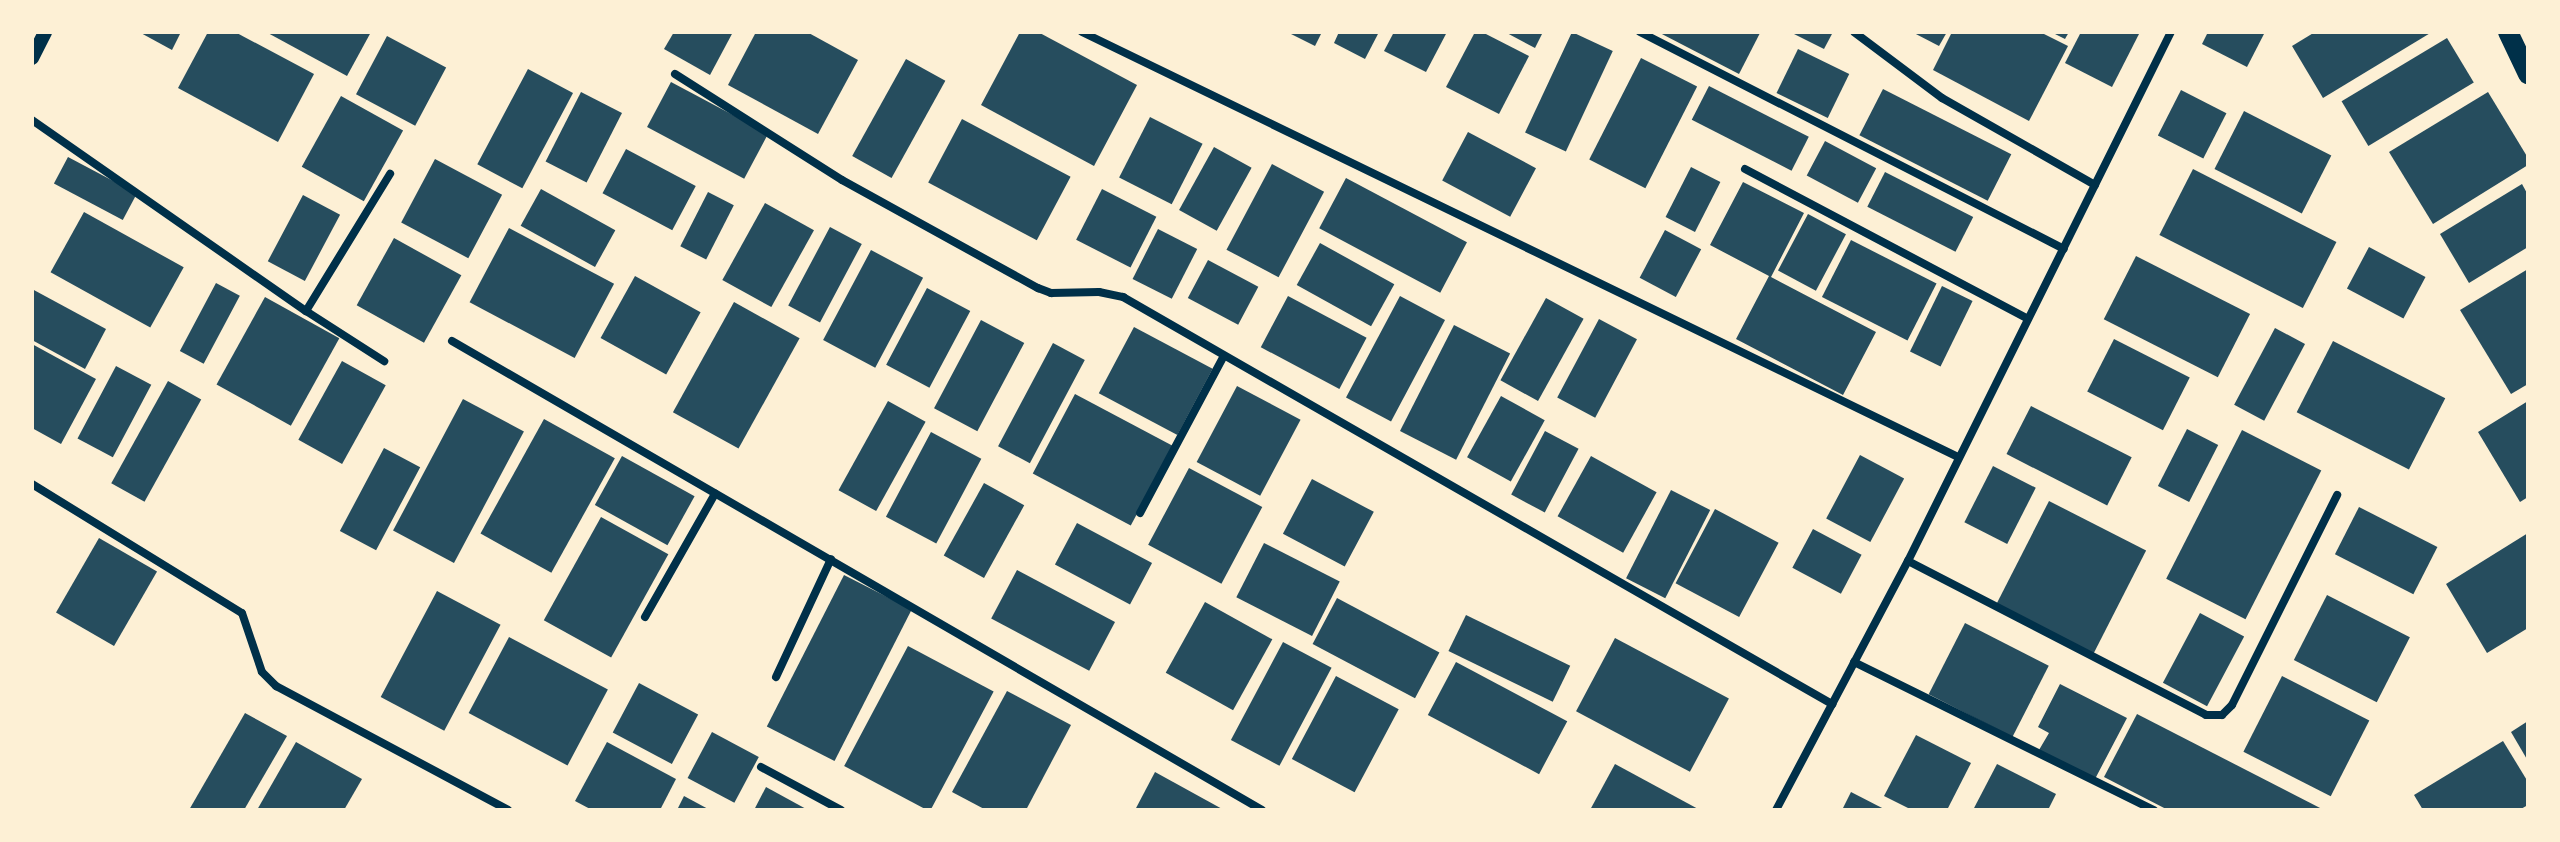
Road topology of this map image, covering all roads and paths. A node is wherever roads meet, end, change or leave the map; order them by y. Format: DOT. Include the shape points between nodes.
graph roads {
  1 [pos="45,32"];
  2 [pos="1082,32"];
  3 [pos="1640,32"];
  4 [pos="1854,32"];
  5 [pos="2171,32"];
  6 [pos="2508,32"];
  7 [pos="32,58"];
  8 [pos="675,74"];
  9 [pos="2528,74"];
  10 [pos="32,120"];
  11 [pos="1745,169"];
  12 [pos="390,174"];
  13 [pos="2095,185"];
  14 [pos="2064,249"];
  15 [pos="306,311"];
  16 [pos="2028,319"];
  17 [pos="452,341"];
  18 [pos="1224,356"];
  19 [pos="384,361"];
  20 [pos="1958,457"];
  21 [pos="32,484"];
  22 [pos="715,494"];
  23 [pos="2337,495"];
  24 [pos="1140,513"];
  25 [pos="831,559"];
  26 [pos="1908,561"];
  27 [pos="645,617"];
  28 [pos="1854,662"];
  29 [pos="776,677"];
  30 [pos="1832,704"];
  31 [pos="761,767"];
  32 [pos="508,810"];
  33 [pos="841,810"];
  34 [pos="1262,810"];
  35 [pos="1776,810"];
  36 [pos="2154,810"];
  1 -- 7 [label="street"];
  2 -- 20 [label="street"];
  3 -- 14 [label="street"];
  4 -- 13 [label="street" via="1942,98"];
  5 -- 13 [label="street"];
  6 -- 9 [label="main road"];
  8 -- 18 [label="street" via="842,180 1038,288 1123,297"];
  10 -- 15 [label="street"];
  11 -- 16 [label="street"];
  12 -- 15 [label="street"];
  13 -- 14 [label="street"];
  14 -- 16 [label="street"];
  15 -- 19 [label="street"];
  16 -- 20 [label="street"];
  17 -- 22 [label="street"];
  18 -- 24 [label="street"];
  18 -- 30 [label="street"];
  20 -- 26 [label="street"];
  21 -- 32 [label="street" via="242,613 262,672 276,686"];
  22 -- 25 [label="street"];
  22 -- 27 [label="street"];
  23 -- 26 [label="street" via="2232,705 2222,715 2206,715"];
  25 -- 29 [label="street"];
  25 -- 34 [label="street"];
  26 -- 28 [label="street"];
  28 -- 30 [label="street"];
  28 -- 36 [label="street"];
  30 -- 35 [label="street"];
  31 -- 33 [label="street"];
}
